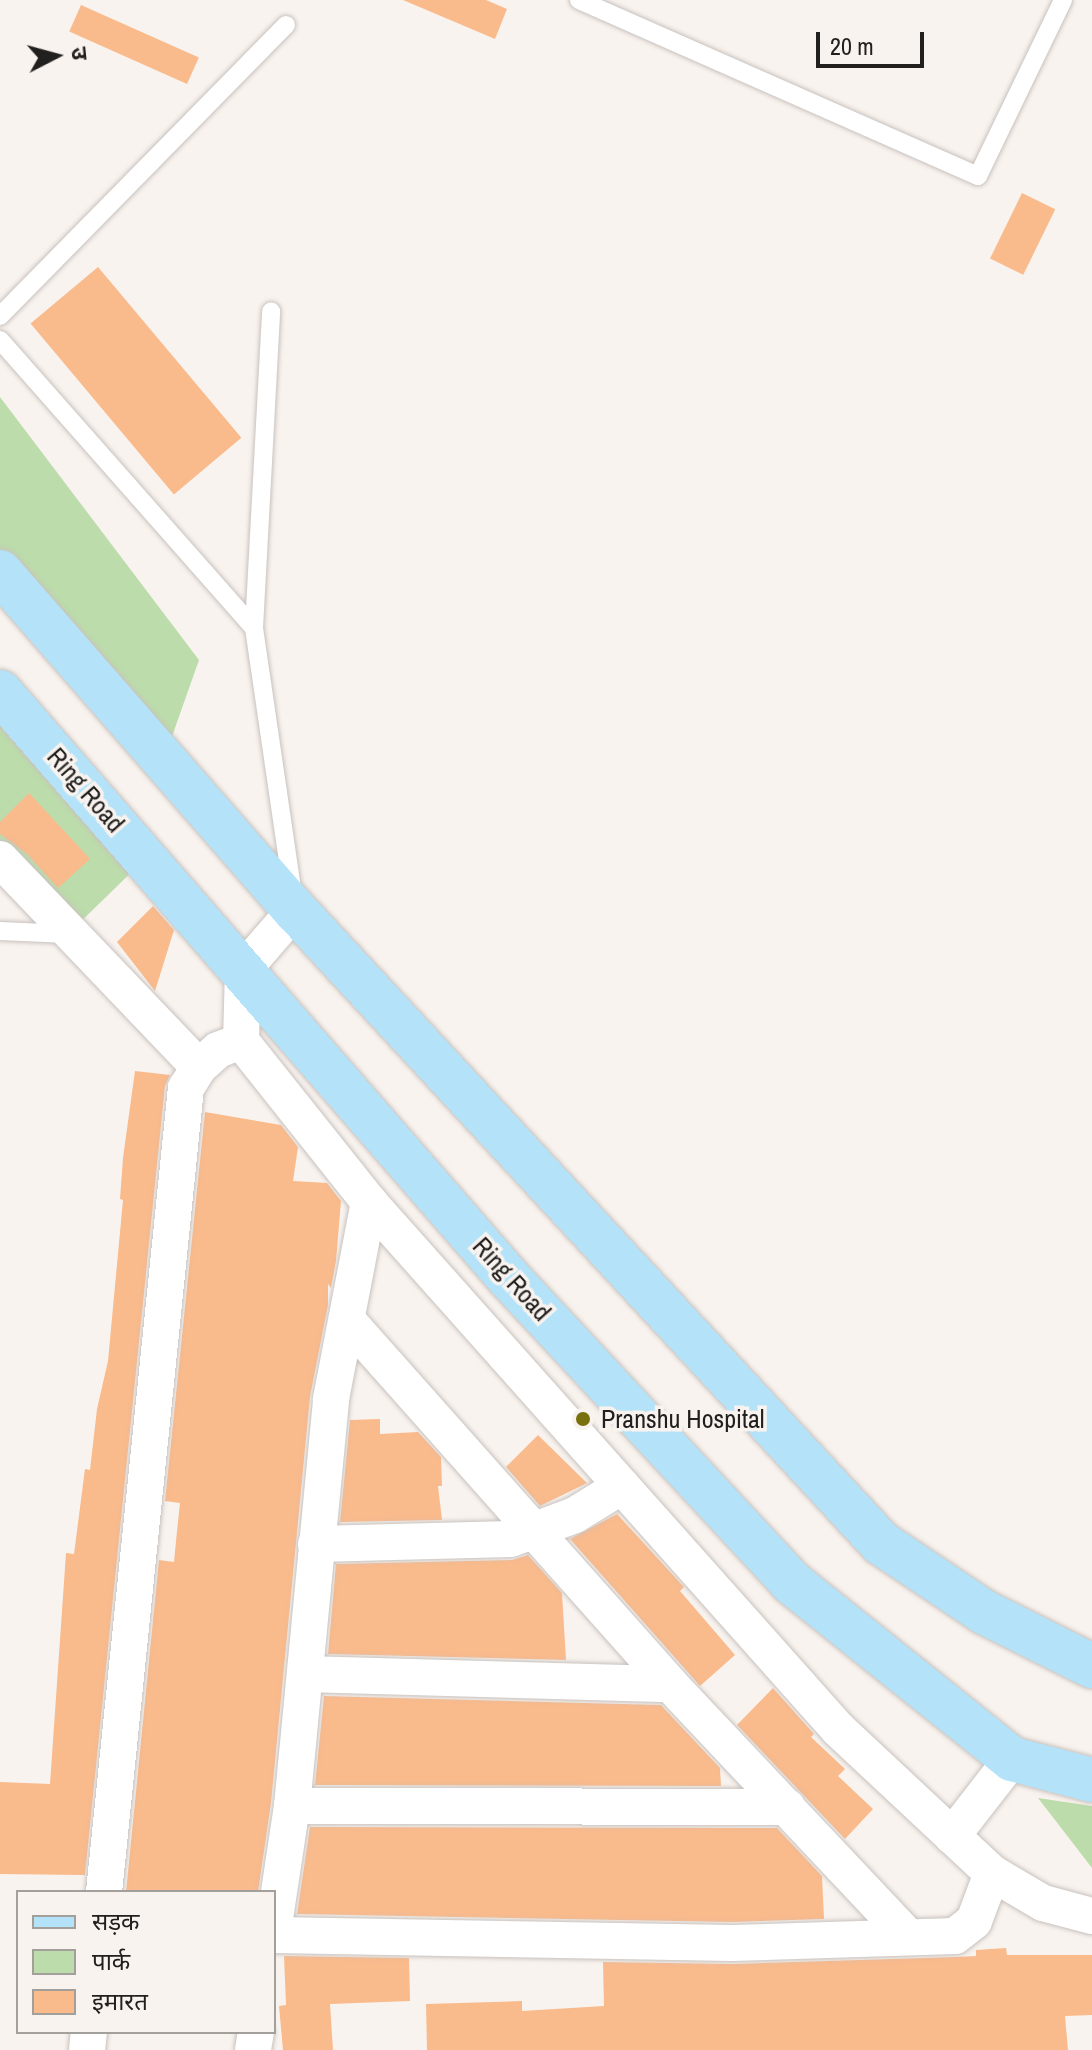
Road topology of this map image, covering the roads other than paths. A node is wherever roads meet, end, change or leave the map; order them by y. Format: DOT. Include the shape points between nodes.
graph roads {
  1 [pos="579,0"];
  2 [pos="1063,0"];
  3 [pos="286,25"];
  4 [pos="271,311"];
  5 [pos="0,316"];
  6 [pos="0,340"];
  7 [pos="0,572"];
  8 [pos="254,628"];
  9 [pos="0,692"];
  10 [pos="0,859"];
  11 [pos="295,910"];
  12 [pos="0,931"];
  13 [pos="68,934"];
  14 [pos="243,970"];
  15 [pos="241,1041"];
  16 [pos="199,1067"];
  17 [pos="369,1202"];
  18 [pos="347,1320"];
  19 [pos="622,1486"];
  20 [pos="538,1532"];
  21 [pos="316,1544"];
  22 [pos="1092,1666"];
  23 [pos="305,1674"];
  24 [pos="670,1684"];
  25 [pos="1012,1759"];
  26 [pos="1092,1780"];
  27 [pos="292,1806"];
  28 [pos="787,1807"];
  29 [pos="952,1836"];
  30 [pos="992,1873"];
  31 [pos="104,1890"];
  32 [pos="276,1912"];
  33 [pos="1092,1916"];
  34 [pos="276,1935"];
  35 [pos="908,1937"];
  1 -- 2 [label="lane" via="978,176"];
  3 -- 5 [label="lane"];
  4 -- 8 [label="lane"];
  6 -- 8 [label="lane"];
  7 -- 11 [label="main road"];
  8 -- 11 [label="lane"];
  9 -- 14 [label="main road, Ring Road"];
  10 -- 13 [label="street"];
  11 -- 14 [label="street"];
  11 -- 22 [label="main road" via="881,1543 984,1612"];
  12 -- 13 [label="lane"];
  13 -- 16 [label="street"];
  14 -- 15 [label="street"];
  14 -- 25 [label="main road, Ring Road" via="508,1277 791,1582"];
  15 -- 16 [label="street" via="218,1050"];
  15 -- 17 [label="street"];
  16 -- 31 [label="street" via="186,1088"];
  17 -- 18 [label="street"];
  17 -- 19 [label="street"];
  18 -- 20 [label="street"];
  18 -- 21 [label="street" via="331,1399"];
  19 -- 20 [label="street"];
  19 -- 29 [label="street" via="838,1729"];
  20 -- 21 [label="street" via="470,1542"];
  20 -- 24 [label="street"];
  21 -- 23 [label="street"];
  23 -- 24 [label="street"];
  23 -- 27 [label="street"];
  24 -- 28 [label="street"];
  25 -- 26 [label="main road, Ring Road"];
  25 -- 29 [label="street"];
  27 -- 28 [label="street"];
  27 -- 32 [label="street"];
  28 -- 35 [label="street"];
  29 -- 30 [label="street"];
  30 -- 33 [label="street" via="1043,1903"];
  30 -- 35 [label="street" via="974,1921 955,1936"];
  34 -- 35 [label="street" via="732,1943"];
}
